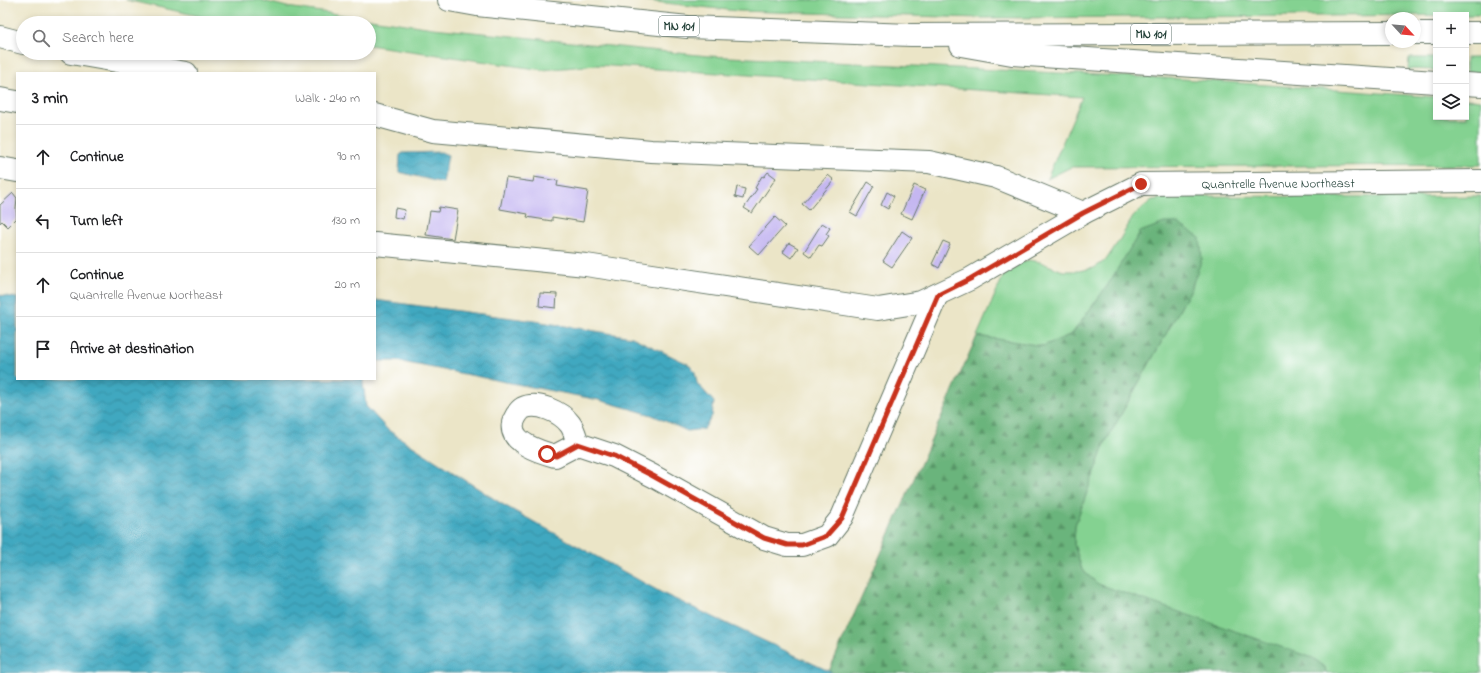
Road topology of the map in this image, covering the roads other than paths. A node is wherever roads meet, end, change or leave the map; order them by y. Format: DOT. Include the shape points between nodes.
graph roads {
  1 [pos="448,0"];
  2 [pos="1385,33"];
  3 [pos="1421,33"];
  4 [pos="1433,33"];
  5 [pos="1469,33"];
  6 [pos="1481,33"];
  7 [pos="911,35"];
  8 [pos="0,37"];
  9 [pos="16,41"];
  10 [pos="111,60"];
  11 [pos="180,72"];
  12 [pos="1433,82"];
  13 [pos="1469,84"];
  14 [pos="1481,85"];
  15 [pos="0,99"];
  16 [pos="16,102"];
  17 [pos="379,122"];
  18 [pos="0,168"];
  19 [pos="16,171"];
  20 [pos="1481,181"];
  21 [pos="1083,213"];
  22 [pos="376,244"];
  23 [pos="938,295"];
  24 [pos="578,444"];
  1 -- 7 [label="main road, MN 101" via="688,27"];
  2 -- 7 [label="main road, MN 101"];
  3 -- 4 [label="main road"];
  5 -- 6 [label="main road"];
  7 -- 12 [label="main road" via="1012,54"];
  8 -- 9 [label="main road"];
  10 -- 11 [label="main road"];
  13 -- 14 [label="main road"];
  15 -- 16 [label="main road"];
  17 -- 21 [label="main road" via="433,131 651,151 929,162 996,177"];
  18 -- 19 [label="main road"];
  20 -- 21 [label="main road, Quantrelle Avenue Northeast" via="1141,184"];
  21 -- 23 [label="main road, Quantrelle Avenue Northeast"];
  22 -- 23 [label="main road, Quantrelle Avenue Northeast" via="586,265 878,309 921,302"];
  23 -- 24 [label="main road" via="842,518 826,536 802,545 787,545 764,538 614,456"];
}
